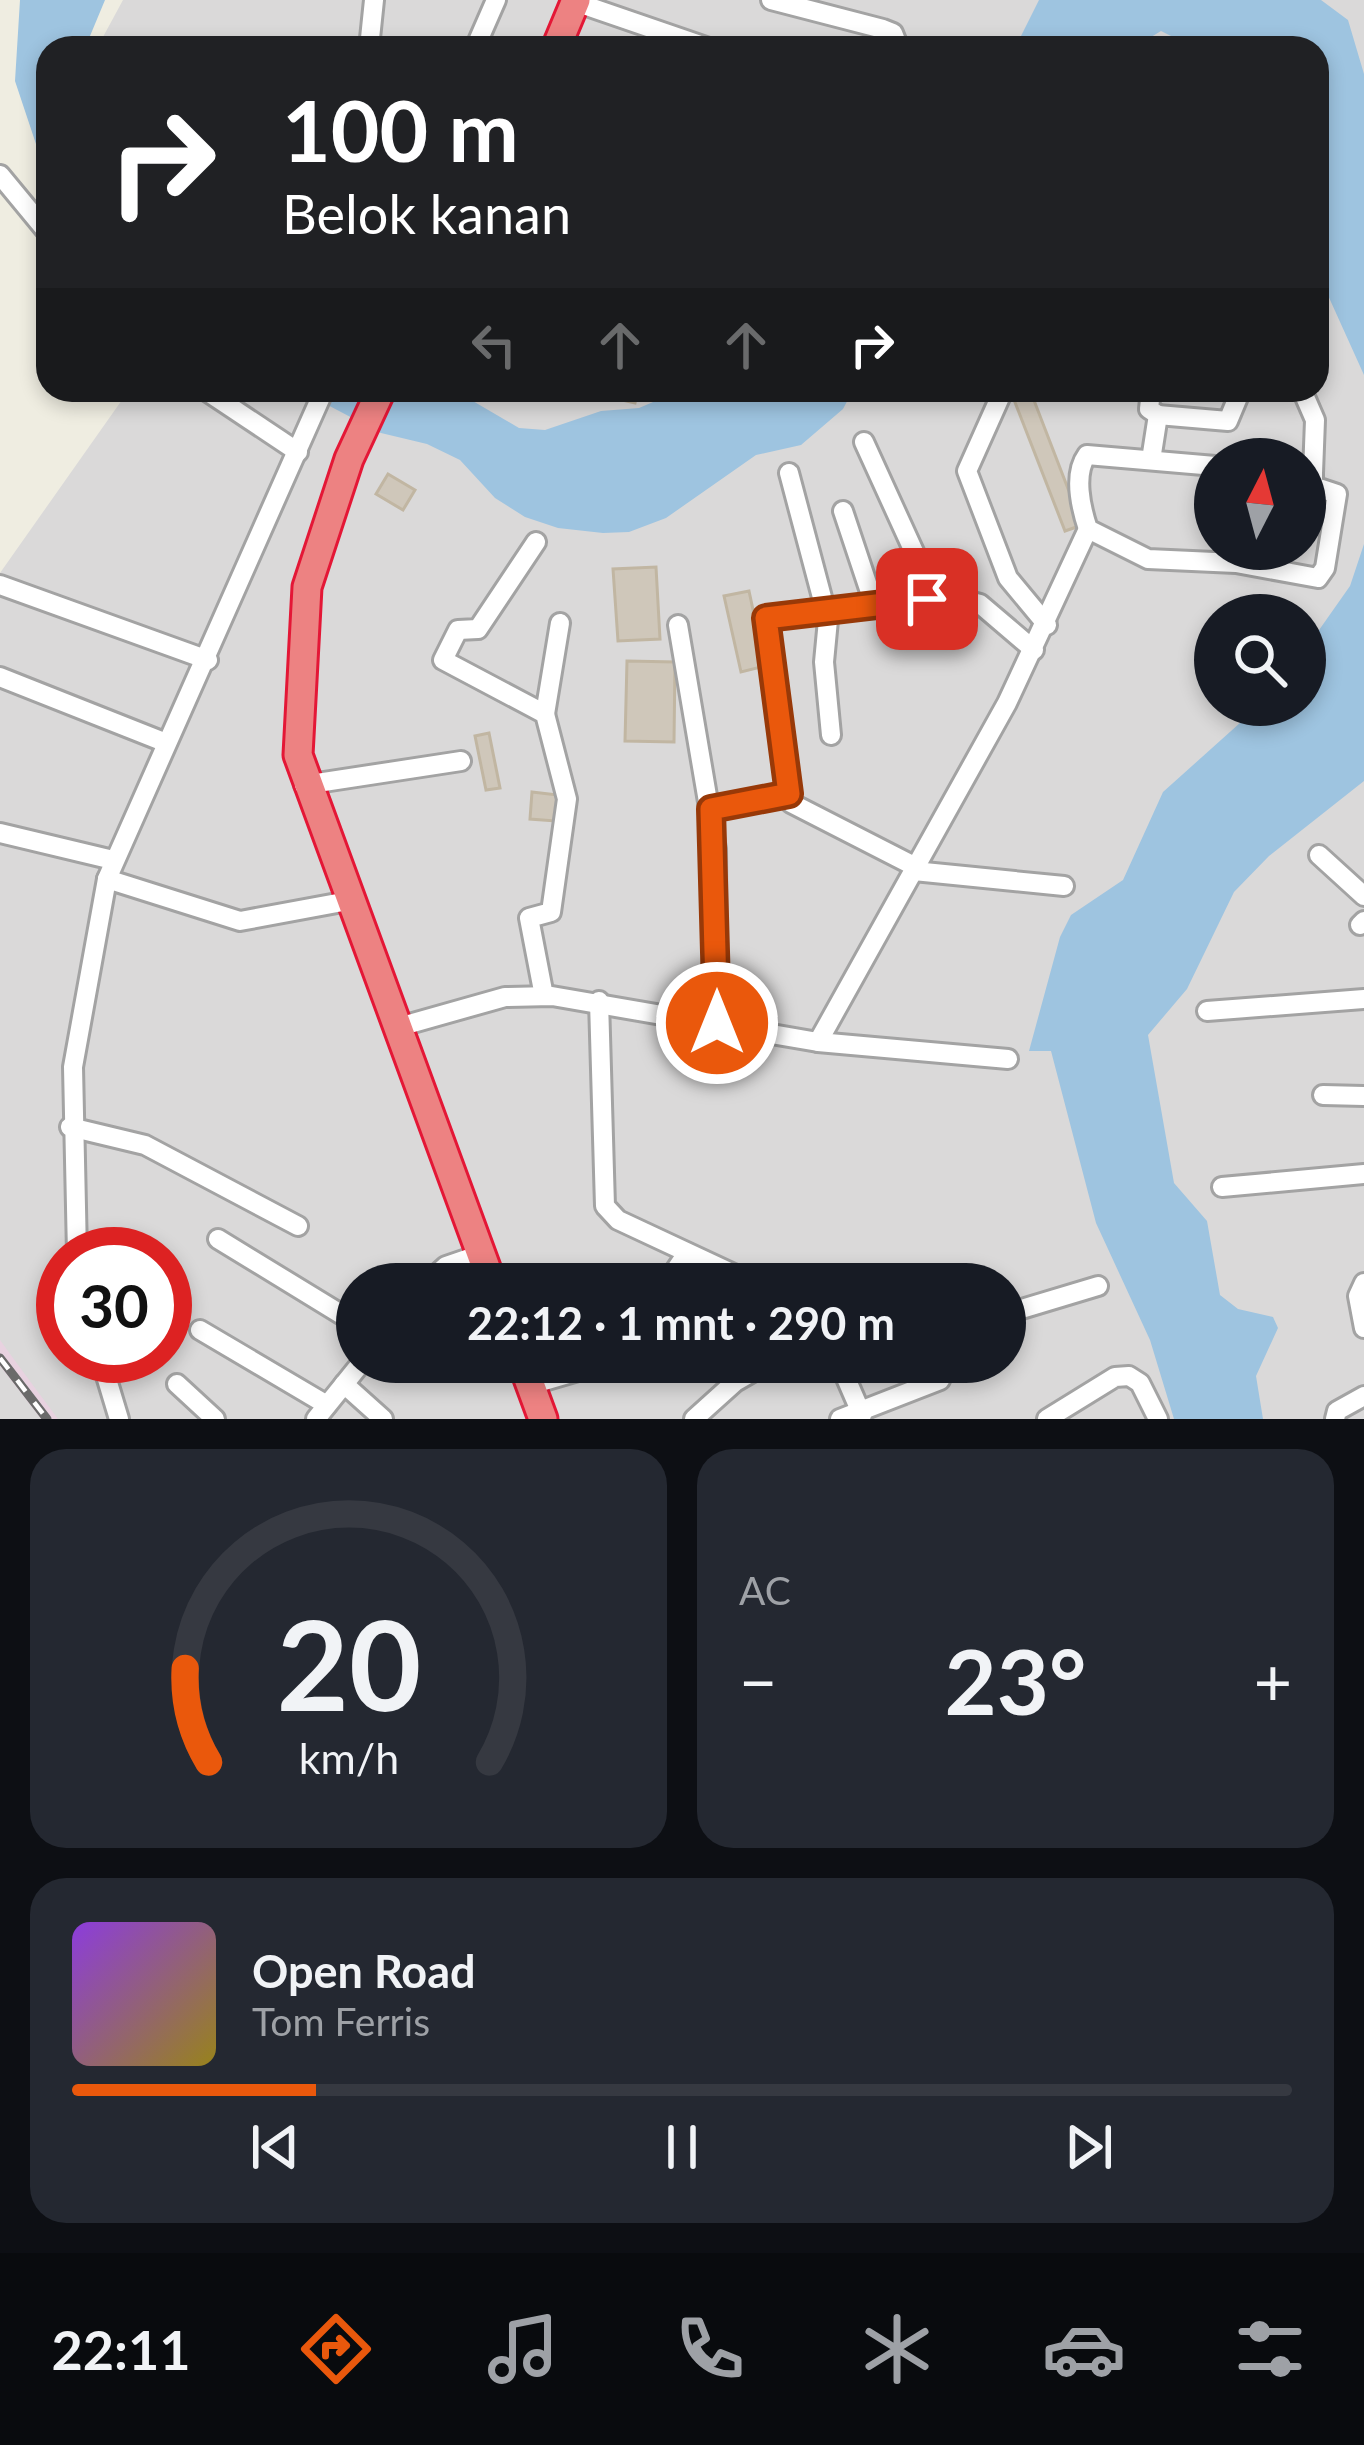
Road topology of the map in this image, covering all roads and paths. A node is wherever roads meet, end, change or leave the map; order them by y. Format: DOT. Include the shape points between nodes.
graph roads {
  1 [pos="374,0"];
  2 [pos="496,0"];
  3 [pos="771,0"];
  4 [pos="576,1"];
  5 [pos="370,36"];
  6 [pos="480,36"];
  7 [pos="561,36"];
  8 [pos="675,36"];
  9 [pos="894,36"];
  10 [pos="0,175"];
  11 [pos="36,218"];
  12 [pos="224,402"];
  13 [pos="319,402"];
  14 [pos="375,402"];
  15 [pos="998,402"];
  16 [pos="1149,402"];
  17 [pos="1235,402"];
  18 [pos="1307,402"];
  19 [pos="1158,415"];
  20 [pos="1313,438"];
  21 [pos="864,442"];
  22 [pos="298,452"];
  23 [pos="1151,460"];
  24 [pos="1194,464"];
  25 [pos="789,473"];
  26 [pos="1326,490"];
  27 [pos="843,512"];
  28 [pos="1088,529"];
  29 [pos="536,542"];
  30 [pos="1194,561"];
  31 [pos="1326,562"];
  32 [pos="1274,570"];
  33 [pos="1324,570"];
  34 [pos="0,585"];
  35 [pos="936,600"];
  36 [pos="874,604"];
  37 [pos="826,608"];
  38 [pos="560,623"];
  39 [pos="678,625"];
  40 [pos="1046,625"];
  41 [pos="1034,650"];
  42 [pos="208,660"];
  43 [pos="0,677"];
  44 [pos="545,714"];
  45 [pos="831,735"];
  46 [pos="164,742"];
  47 [pos="460,761"];
  48 [pos="304,785"];
  49 [pos="789,794"];
  50 [pos="711,809"];
  51 [pos="0,833"];
  52 [pos="1319,855"];
  53 [pos="110,869"];
  54 [pos="915,869"];
  55 [pos="1064,886"];
  56 [pos="1364,896"];
  57 [pos="348,901"];
  58 [pos="544,996"];
  59 [pos="1364,999"];
  60 [pos="599,1000"];
  61 [pos="1207,1011"];
  62 [pos="717,1023"];
  63 [pos="395,1028"];
  64 [pos="818,1042"];
  65 [pos="1009,1059"];
  66 [pos="1323,1095"];
  67 [pos="1364,1096"];
  68 [pos="70,1127"];
  69 [pos="1364,1174"];
  70 [pos="1222,1187"];
  71 [pos="298,1226"];
  72 [pos="76,1227"];
  73 [pos="218,1238"];
  74 [pos="687,1253"];
  75 [pos="481,1254"];
  76 [pos="455,1263"];
  77 [pos="485,1263"];
  78 [pos="680,1263"];
  79 [pos="709,1263"];
  80 [pos="1364,1283"];
  81 [pos="1098,1286"];
  82 [pos="1026,1308"];
  83 [pos="336,1311"];
  84 [pos="1364,1328"];
  85 [pos="200,1330"];
  86 [pos="108,1383"];
  87 [pos="530,1383"];
  88 [pos="734,1383"];
  89 [pos="848,1383"];
  90 [pos="933,1383"];
  91 [pos="177,1384"];
  92 [pos="344,1384"];
  93 [pos="1364,1396"];
  94 [pos="321,1412"];
  95 [pos="862,1413"];
  96 [pos="119,1419"];
  97 [pos="214,1419"];
  98 [pos="383,1419"];
  99 [pos="543,1419"];
  100 [pos="694,1419"];
  101 [pos="840,1419"];
  102 [pos="1047,1419"];
  103 [pos="1158,1419"];
  104 [pos="1335,1419"];
  1 -- 5 [label="street"];
  2 -- 6 [label="street"];
  3 -- 9 [label="street"];
  4 -- 7 [label="highway"];
  4 -- 8 [label="street"];
  10 -- 11 [label="street"];
  12 -- 22 [label="street"];
  13 -- 22 [label="street"];
  14 -- 48 [label="highway" via="325,525 301,626 296,715"];
  15 -- 40 [label="street" via="967,470 1008,578"];
  16 -- 19 [label="street"];
  17 -- 19 [label="street" via="1228,421"];
  18 -- 20 [label="street"];
  19 -- 23 [label="street"];
  21 -- 35 [label="street"];
  22 -- 42 [label="street"];
  23 -- 24 [label="street"];
  23 -- 28 [label="street" via="1083,458"];
  25 -- 37 [label="street"];
  26 -- 31 [label="street" via="1337,494"];
  27 -- 36 [label="street"];
  28 -- 30 [label="street" via="1148,559"];
  28 -- 40 [label="street"];
  29 -- 44 [label="street" via="478,629 458,631 443,661"];
  32 -- 33 [label="street" via="1318,578"];
  34 -- 42 [label="street"];
  35 -- 36 [label="street"];
  35 -- 41 [label="street" via="980,604"];
  36 -- 37 [label="street"];
  37 -- 45 [label="street"];
  37 -- 49 [label="street" via="766,618"];
  38 -- 44 [label="street"];
  39 -- 50 [label="street"];
  40 -- 41 [label="street"];
  41 -- 54 [label="street"];
  42 -- 46 [label="street"];
  43 -- 46 [label="street"];
  44 -- 58 [label="street" via="567,799 551,912 530,918"];
  46 -- 53 [label="street"];
  47 -- 48 [label="street"];
  48 -- 57 [label="highway"];
  49 -- 50 [label="street"];
  49 -- 54 [label="street" via="794,806"];
  50 -- 62 [label="street"];
  51 -- 53 [label="street"];
  52 -- 56 [label="street"];
  53 -- 57 [label="street" via="240,921"];
  53 -- 68 [label="street" via="83,993"];
  54 -- 55 [label="street"];
  54 -- 64 [label="street"];
  57 -- 63 [label="highway"];
  58 -- 60 [label="street"];
  58 -- 63 [label="street" via="505,997"];
  59 -- 61 [label="street"];
  60 -- 62 [label="street"];
  60 -- 74 [label="street" via="605,1206"];
  62 -- 64 [label="street"];
  63 -- 75 [label="highway"];
  64 -- 65 [label="street"];
  66 -- 67 [label="street"];
  68 -- 71 [label="street" via="145,1145"];
  68 -- 72 [label="street"];
  69 -- 70 [label="street"];
  73 -- 83 [label="street"];
  74 -- 78 [label="street"];
  74 -- 79 [label="street"];
  75 -- 76 [label="street"];
  75 -- 77 [label="highway"];
  80 -- 84 [label="street"];
  81 -- 82 [label="street"];
  85 -- 94 [label="street"];
  86 -- 96 [label="street"];
  87 -- 99 [label="highway"];
  88 -- 100 [label="street"];
  89 -- 95 [label="street"];
  90 -- 95 [label="street"];
  91 -- 97 [label="street"];
  92 -- 94 [label="street"];
  92 -- 98 [label="street"];
  93 -- 104 [label="street"];
  95 -- 101 [label="street"];
  102 -- 103 [label="street" via="1115,1377 1130,1376"];
}
